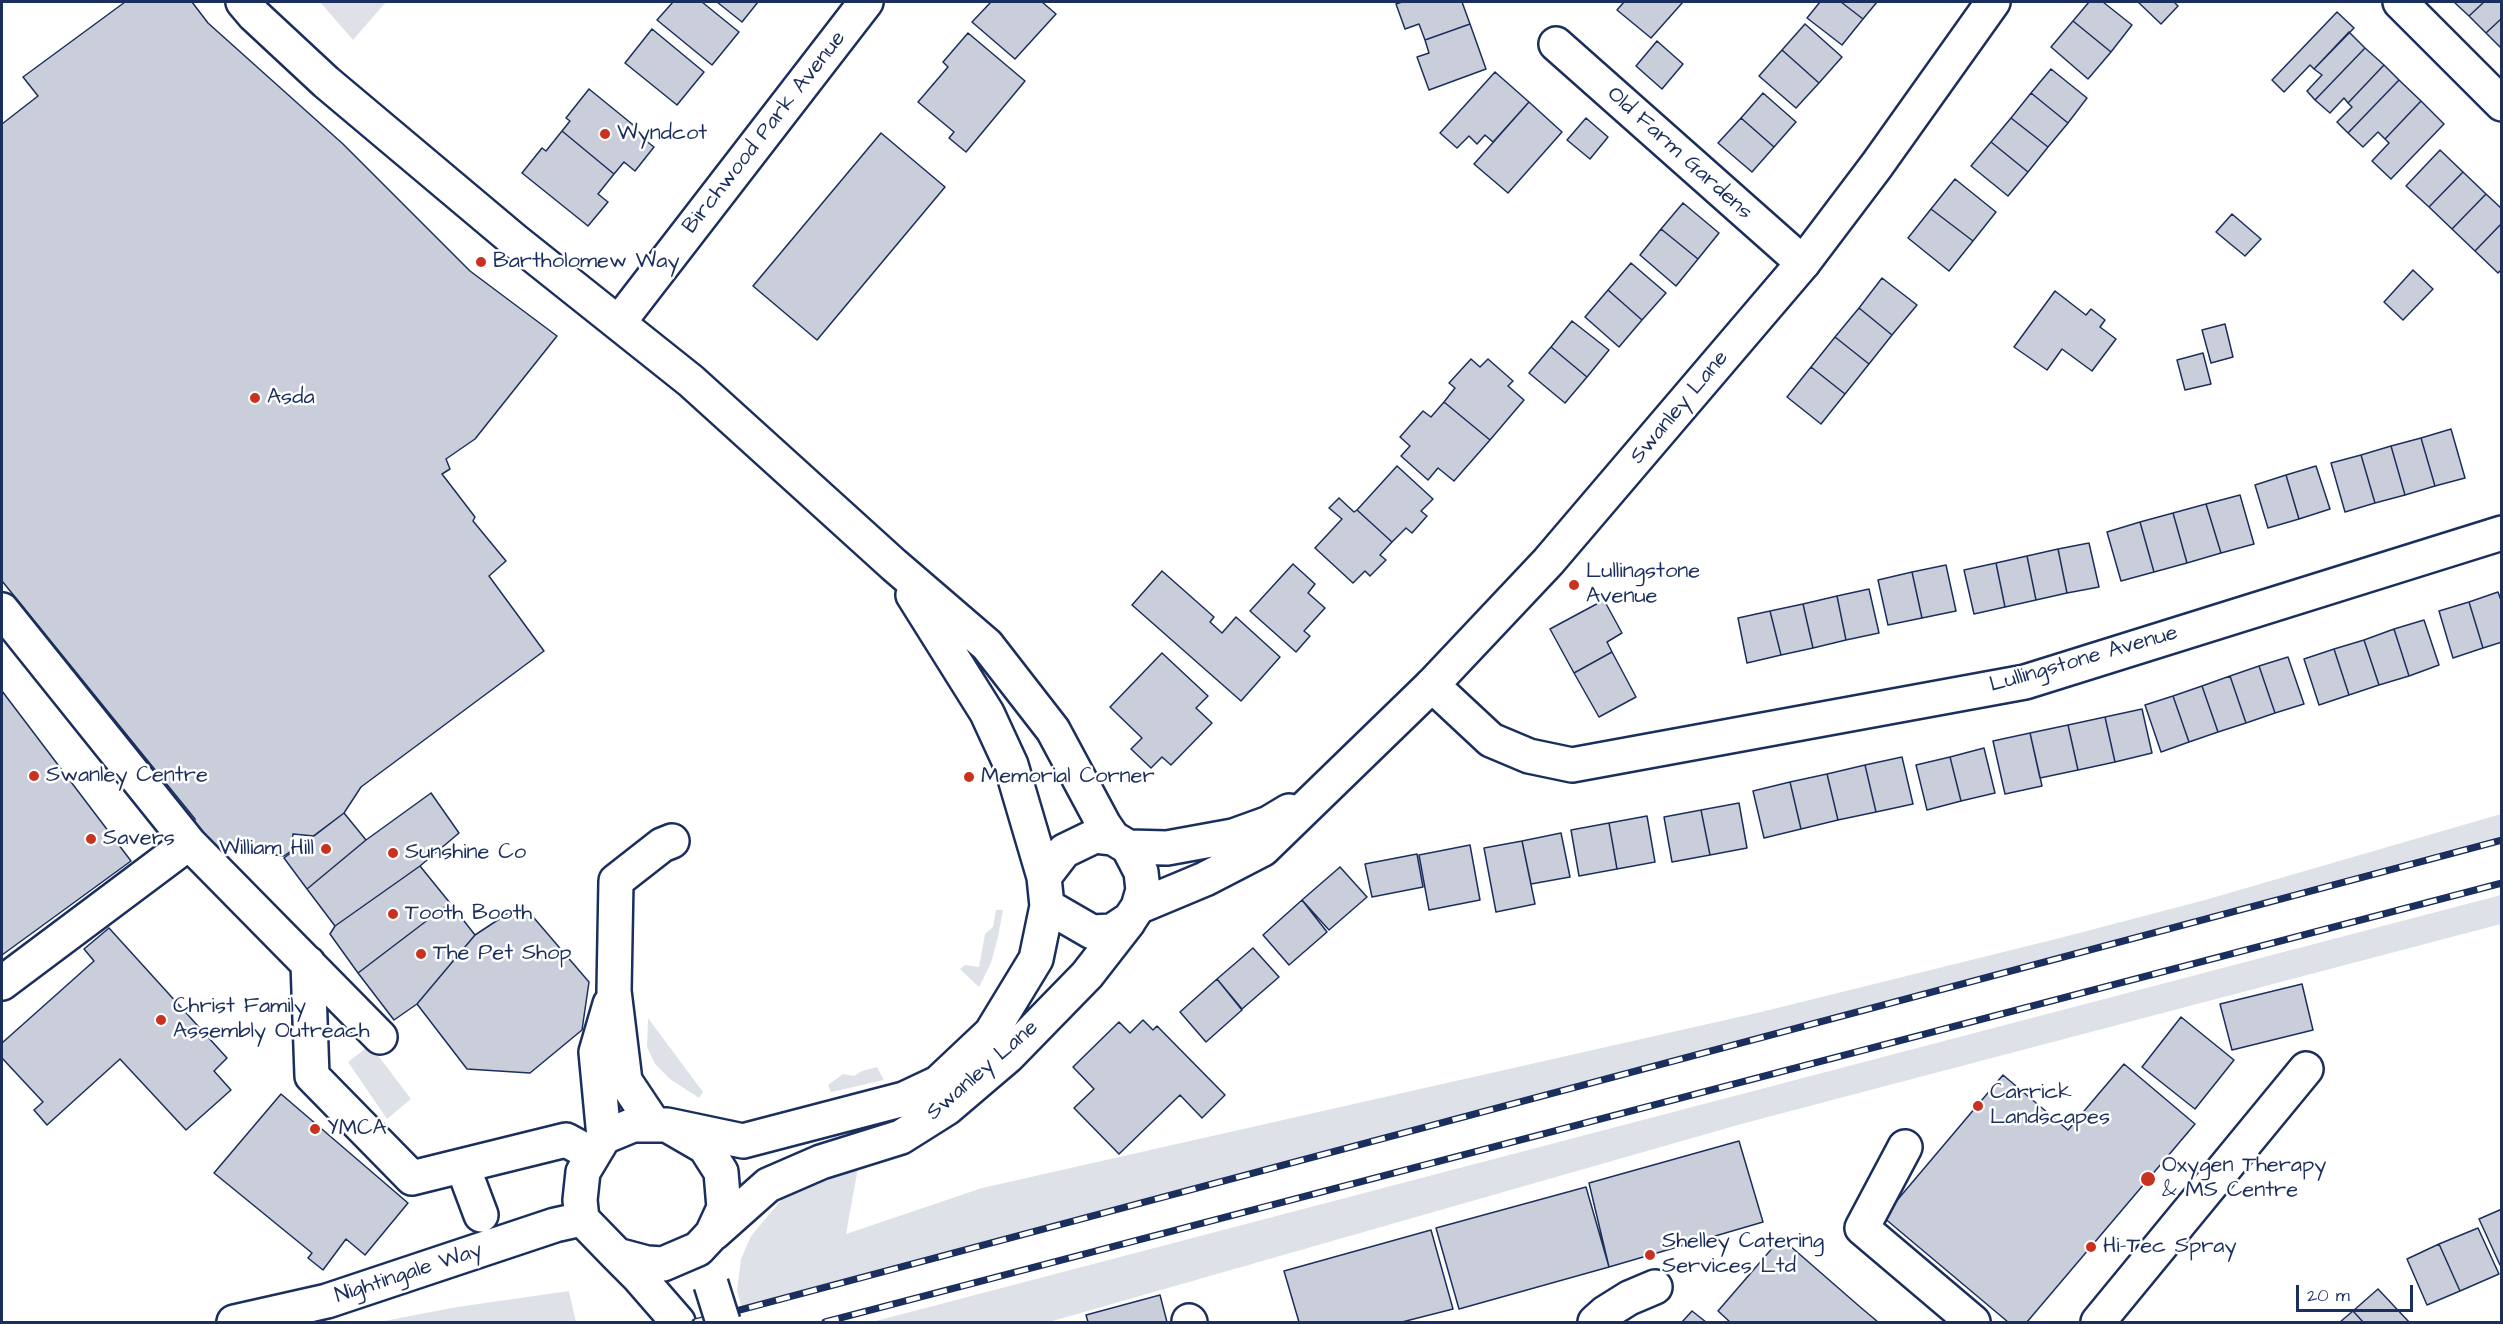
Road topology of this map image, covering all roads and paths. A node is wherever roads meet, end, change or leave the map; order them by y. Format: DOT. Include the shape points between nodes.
graph roads {
  1 [pos="243,2"];
  2 [pos="866,2"];
  3 [pos="1993,2"];
  4 [pos="2400,2"];
  5 [pos="1556,44"];
  6 [pos="2502,104"];
  7 [pos="1803,263"];
  8 [pos="619,322"];
  9 [pos="2502,533"];
  10 [pos="894,565"];
  11 [pos="2,609"];
  12 [pos="1431,685"];
  13 [pos="1331,785"];
  14 [pos="672,841"];
  15 [pos="189,843"];
  16 [pos="1120,843"];
  17 [pos="1046,892"];
  18 [pos="1134,913"];
  19 [pos="308,963"];
  20 [pos="2,983"];
  21 [pos="614,991"];
  22 [pos="367,997"];
  23 [pos="380,1037"];
  24 [pos="2307,1069"];
  25 [pos="335,1071"];
  26 [pos="660,1124"];
  27 [pos="598,1145"];
  28 [pos="1905,1147"];
  29 [pos="463,1167"];
  30 [pos="481,1215"];
  31 [pos="582,1219"];
  32 [pos="705,1242"];
  33 [pos="617,1255"];
  34 [pos="1655,1287"];
  35 [pos="234,1323"];
  36 [pos="678,1323"];
  37 [pos="723,1323"];
  38 [pos="1595,1323"];
  39 [pos="1973,1323"];
  40 [pos="2098,1323"];
  1 -- 8 [label="main road" via="326,82 514,240"];
  2 -- 8 [label="main road, Birchwood Park Avenue"];
  3 -- 7 [label="main road, Swanley Lane"];
  4 -- 6 [label="main road"];
  5 -- 7 [label="main road, Old Farm Gardens"];
  7 -- 12 [label="main road, Swanley Lane" via="1548,562"];
  8 -- 10 [label="main road" via="692,381"];
  9 -- 12 [label="main road, Lullingstone Avenue" via="2025,681 1572,765 1529,756 1491,740"];
  10 -- 16 [label="main road" via="987,645 1053,730"];
  10 -- 17 [label="main road" via="987,713 1011,765"];
  11 -- 15 [label="main road"];
  12 -- 13 [label="main road, Swanley Lane"];
  13 -- 16 [label="main road, Swanley Lane" via="1269,823 1233,836 1167,848"];
  13 -- 18 [label="main road, Swanley Lane" via="1263,849"];
  14 -- 21 [label="main road" via="615,881"];
  15 -- 19 [label="main road"];
  15 -- 20 [label="main road"];
  16 -- 17 [label="main road" via="1095,836 1064,851"];
  16 -- 18 [label="main road" via="1141,872 1143,890"];
  17 -- 18 [label="main road" via="1080,927 1099,934 1112,931"];
  17 -- 26 [label="main road, Swanley Lane" via="1036,959 991,1033 938,1083 904,1099 743,1141"];
  18 -- 32 [label="main road, Swanley Lane" via="1088,975 1008,1056 947,1108 901,1137 821,1162 768,1185"];
  19 -- 22 [label="main road"];
  19 -- 23 [label="main road"];
  19 -- 25 [label="main road"];
  19 -- 29 [label="main road" via="312,1076 412,1178"];
  21 -- 26 [label="main road" via="625,1081"];
  21 -- 27 [label="main road" via="596,1052"];
  24 -- 40 [label="main road"];
  26 -- 27 [label="main road" via="633,1125"];
  26 -- 32 [label="main road" via="705,1147 721,1172 724,1208"];
  27 -- 29 [label="main road" via="566,1140"];
  27 -- 31 [label="main road" via="583,1172"];
  28 -- 39 [label="main road" via="1862,1228"];
  29 -- 30 [label="main road"];
  31 -- 33 [label="main road"];
  31 -- 35 [label="main road, Nightingale Way" via="327,1301"];
  32 -- 33 [label="main road" via="663,1264"];
  32 -- 37 [label="main road, bridge" via="711,1284"];
  33 -- 36 [label="main road"];
  34 -- 38 [label="main road" via="1629,1298"];
}
